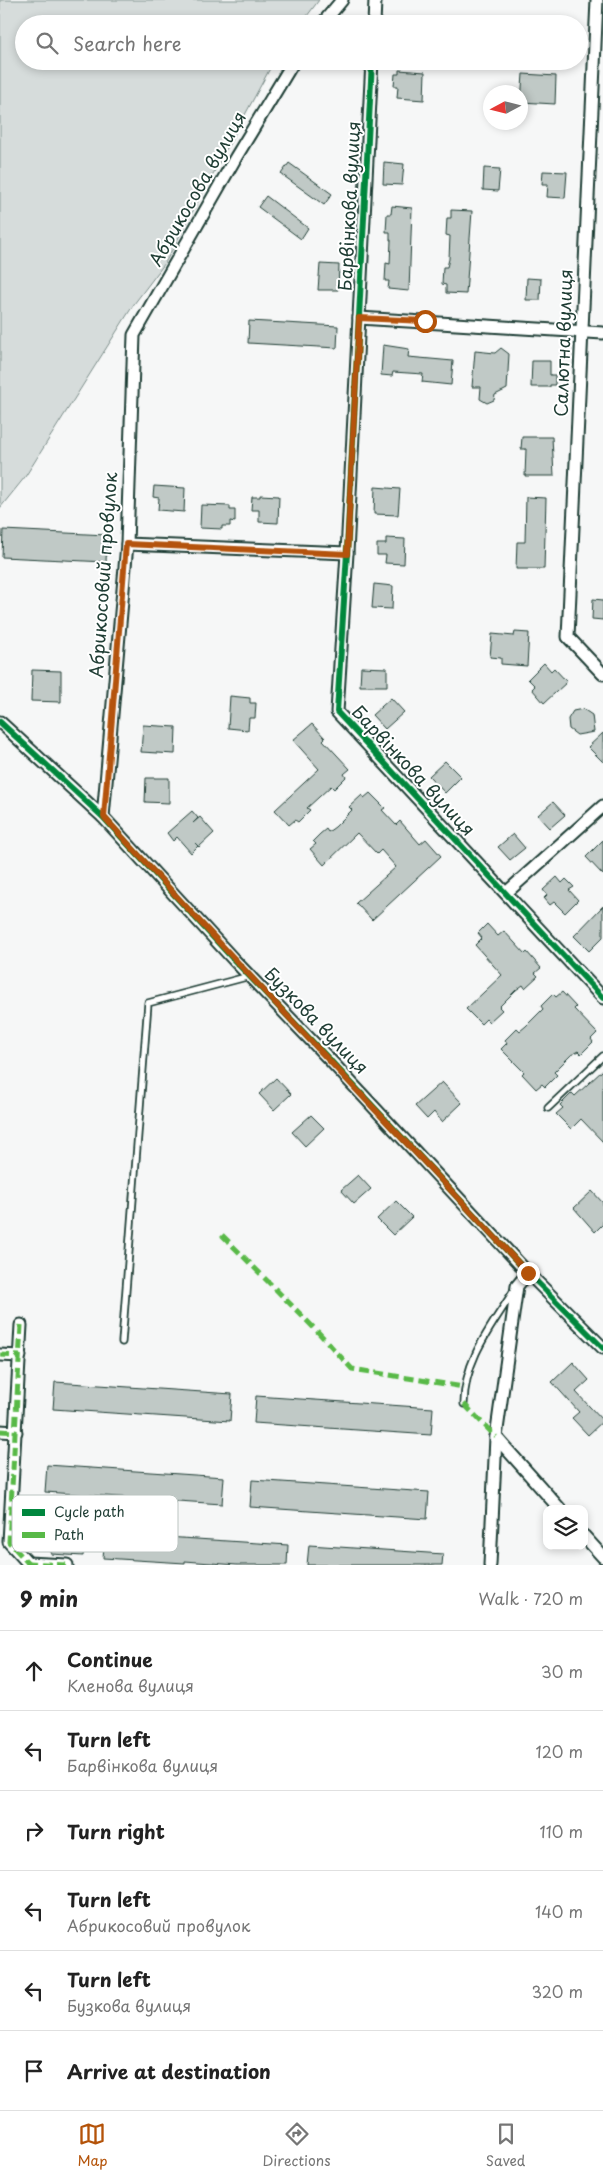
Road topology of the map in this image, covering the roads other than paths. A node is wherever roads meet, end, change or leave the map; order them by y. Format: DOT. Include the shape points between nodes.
graph roads {
  1 [pos="342,0"];
  2 [pos="375,0"];
  3 [pos="597,0"];
  4 [pos="330,15"];
  5 [pos="374,15"];
  6 [pos="289,70"];
  7 [pos="372,70"];
  8 [pos="359,318"];
  9 [pos="582,332"];
  10 [pos="603,333"];
  11 [pos="134,335"];
  12 [pos="126,544"];
  13 [pos="347,554"];
  14 [pos="603,674"];
  15 [pos="0,722"];
  16 [pos="603,806"];
  17 [pos="104,817"];
  18 [pos="506,893"];
  19 [pos="250,976"];
  20 [pos="603,998"];
  21 [pos="603,1056"];
  22 [pos="548,1108"];
  23 [pos="528,1273"];
  24 [pos="517,1286"];
  25 [pos="21,1325"];
  26 [pos="122,1342"];
  27 [pos="603,1348"];
  28 [pos="0,1354"];
  29 [pos="20,1356"];
  30 [pos="464,1404"];
  31 [pos="0,1431"];
  32 [pos="16,1432"];
  33 [pos="496,1437"];
  34 [pos="556,1505"];
  35 [pos="5,1516"];
  36 [pos="588,1540"];
  37 [pos="12,1544"];
  38 [pos="18,1552"];
  39 [pos="603,1557"];
  40 [pos="28,1564"];
  41 [pos="68,1565"];
  42 [pos="490,1565"];
  1 -- 4 [label="street"];
  2 -- 5 [label="street"];
  3 -- 9 [label="street, Салютна вулиця"];
  6 -- 11 [label="street, Абрикосова вулиця"];
  7 -- 8 [label="street, Барвінкова вулиця"];
  8 -- 9 [label="street"];
  8 -- 13 [label="street, Барвінкова вулиця"];
  9 -- 10 [label="street"];
  9 -- 14 [label="street, Салютна вулиця" via="568,637"];
  11 -- 12 [label="street, Абрикосовий провулок"];
  12 -- 13 [label="street"];
  12 -- 17 [label="street, Абрикосовий провулок"];
  13 -- 18 [label="street, Барвінкова вулиця" via="337,712"];
  15 -- 17 [label="street, Бузкова вулиця"];
  16 -- 18 [label="street"];
  17 -- 19 [label="street, Бузкова вулиця"];
  18 -- 20 [label="street, Барвінкова вулиця"];
  19 -- 23 [label="street, Бузкова вулиця"];
  19 -- 26 [label="lane" via="148,1003"];
  21 -- 22 [label="lane"];
  23 -- 24 [label="street"];
  23 -- 27 [label="street, Бузкова вулиця"];
  24 -- 30 [label="lane" via="475,1352 464,1386"];
  24 -- 33 [label="street"];
  25 -- 29 [label="street"];
  28 -- 29 [label="street"];
  29 -- 32 [label="street"];
  31 -- 32 [label="street"];
  32 -- 35 [label="street"];
  33 -- 34 [label="street"];
  33 -- 42 [label="street"];
  35 -- 37 [label="street"];
  36 -- 39 [label="street"];
  38 -- 40 [label="street"];
  40 -- 41 [label="street"];
}
